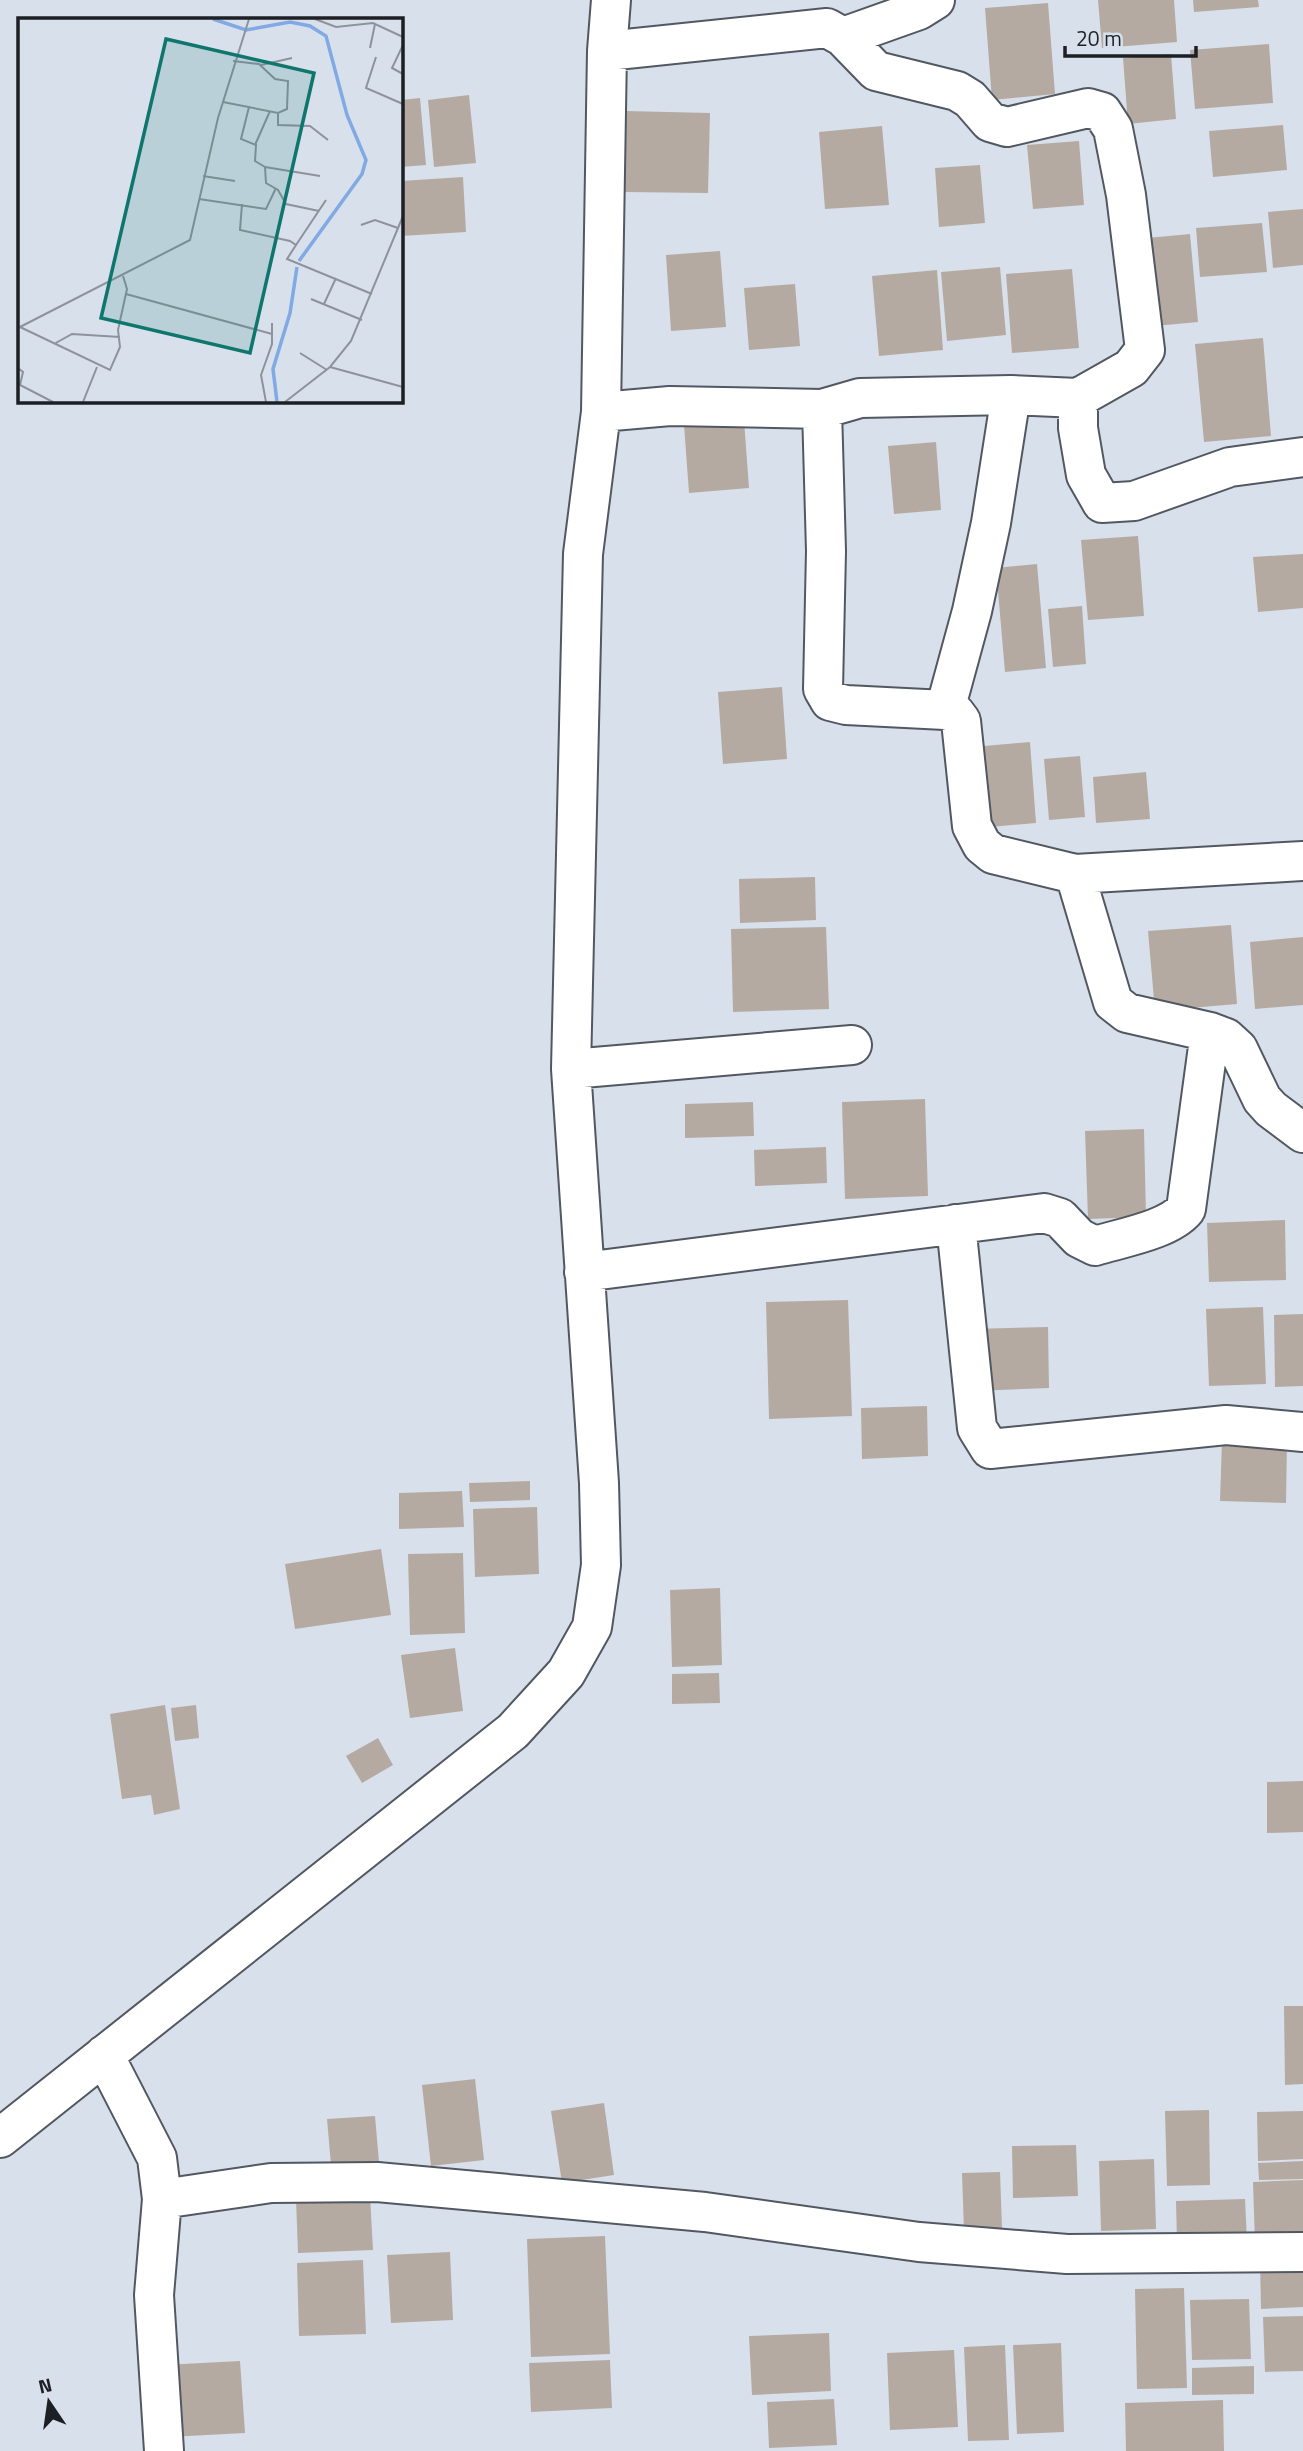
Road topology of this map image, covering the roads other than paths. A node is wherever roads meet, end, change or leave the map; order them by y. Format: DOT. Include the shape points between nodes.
graph roads {
  1 [pos="611,0"];
  2 [pos="935,0"];
  3 [pos="843,37"];
  4 [pos="607,51"];
  5 [pos="1011,395"];
  6 [pos="1078,398"];
  7 [pos="822,409"];
  8 [pos="601,412"];
  9 [pos="1303,457"];
  10 [pos="946,710"];
  11 [pos="1303,861"];
  12 [pos="1075,874"];
  13 [pos="1210,1032"];
  14 [pos="852,1045"];
  15 [pos="571,1069"];
  16 [pos="1303,1133"];
  17 [pos="956,1224"];
  18 [pos="584,1272"];
  19 [pos="1303,1432"];
  20 [pos="104,2055"];
  21 [pos="0,2138"];
  22 [pos="162,2199"];
  23 [pos="1303,2252"];
  24 [pos="164,2451"];
  1 -- 4 [label="street"];
  2 -- 3 [label="street"];
  3 -- 4 [label="street" via="827,28"];
  3 -- 6 [label="street" via="876,71 957,91 990,122 1007,127 1088,108 1102,112 1113,129 1126,195 1145,350 1130,368"];
  4 -- 8 [label="street"];
  5 -- 6 [label="street"];
  5 -- 7 [label="street" via="860,398"];
  5 -- 10 [label="street" via="991,523"];
  6 -- 9 [label="street" via="1086,475 1102,503 1134,501 1230,467"];
  7 -- 8 [label="street" via="670,406"];
  7 -- 10 [label="street" via="823,689 830,701 846,705"];
  8 -- 15 [label="street" via="583,554"];
  10 -- 12 [label="street" via="961,721 972,826 982,845 993,854"];
  11 -- 12 [label="street"];
  12 -- 13 [label="street" via="1113,1002 1127,1013"];
  13 -- 16 [label="street" via="1238,1049 1262,1099"];
  13 -- 17 [label="street" via="1186,1209 1181,1216 1095,1245 1079,1238 1060,1218 1044,1213"];
  14 -- 15 [label="street"];
  15 -- 18 [label="street"];
  17 -- 18 [label="street"];
  17 -- 19 [label="street" via="976,1428 990,1449 1226,1425"];
  18 -- 20 [label="street" via="601,1565 592,1627 566,1673 513,1731"];
  20 -- 21 [label="street"];
  20 -- 22 [label="street" via="157,2158"];
  22 -- 23 [label="street" via="271,2183 377,2182 705,2212 919,2242 1067,2254"];
  22 -- 24 [label="street" via="154,2295"];
}
